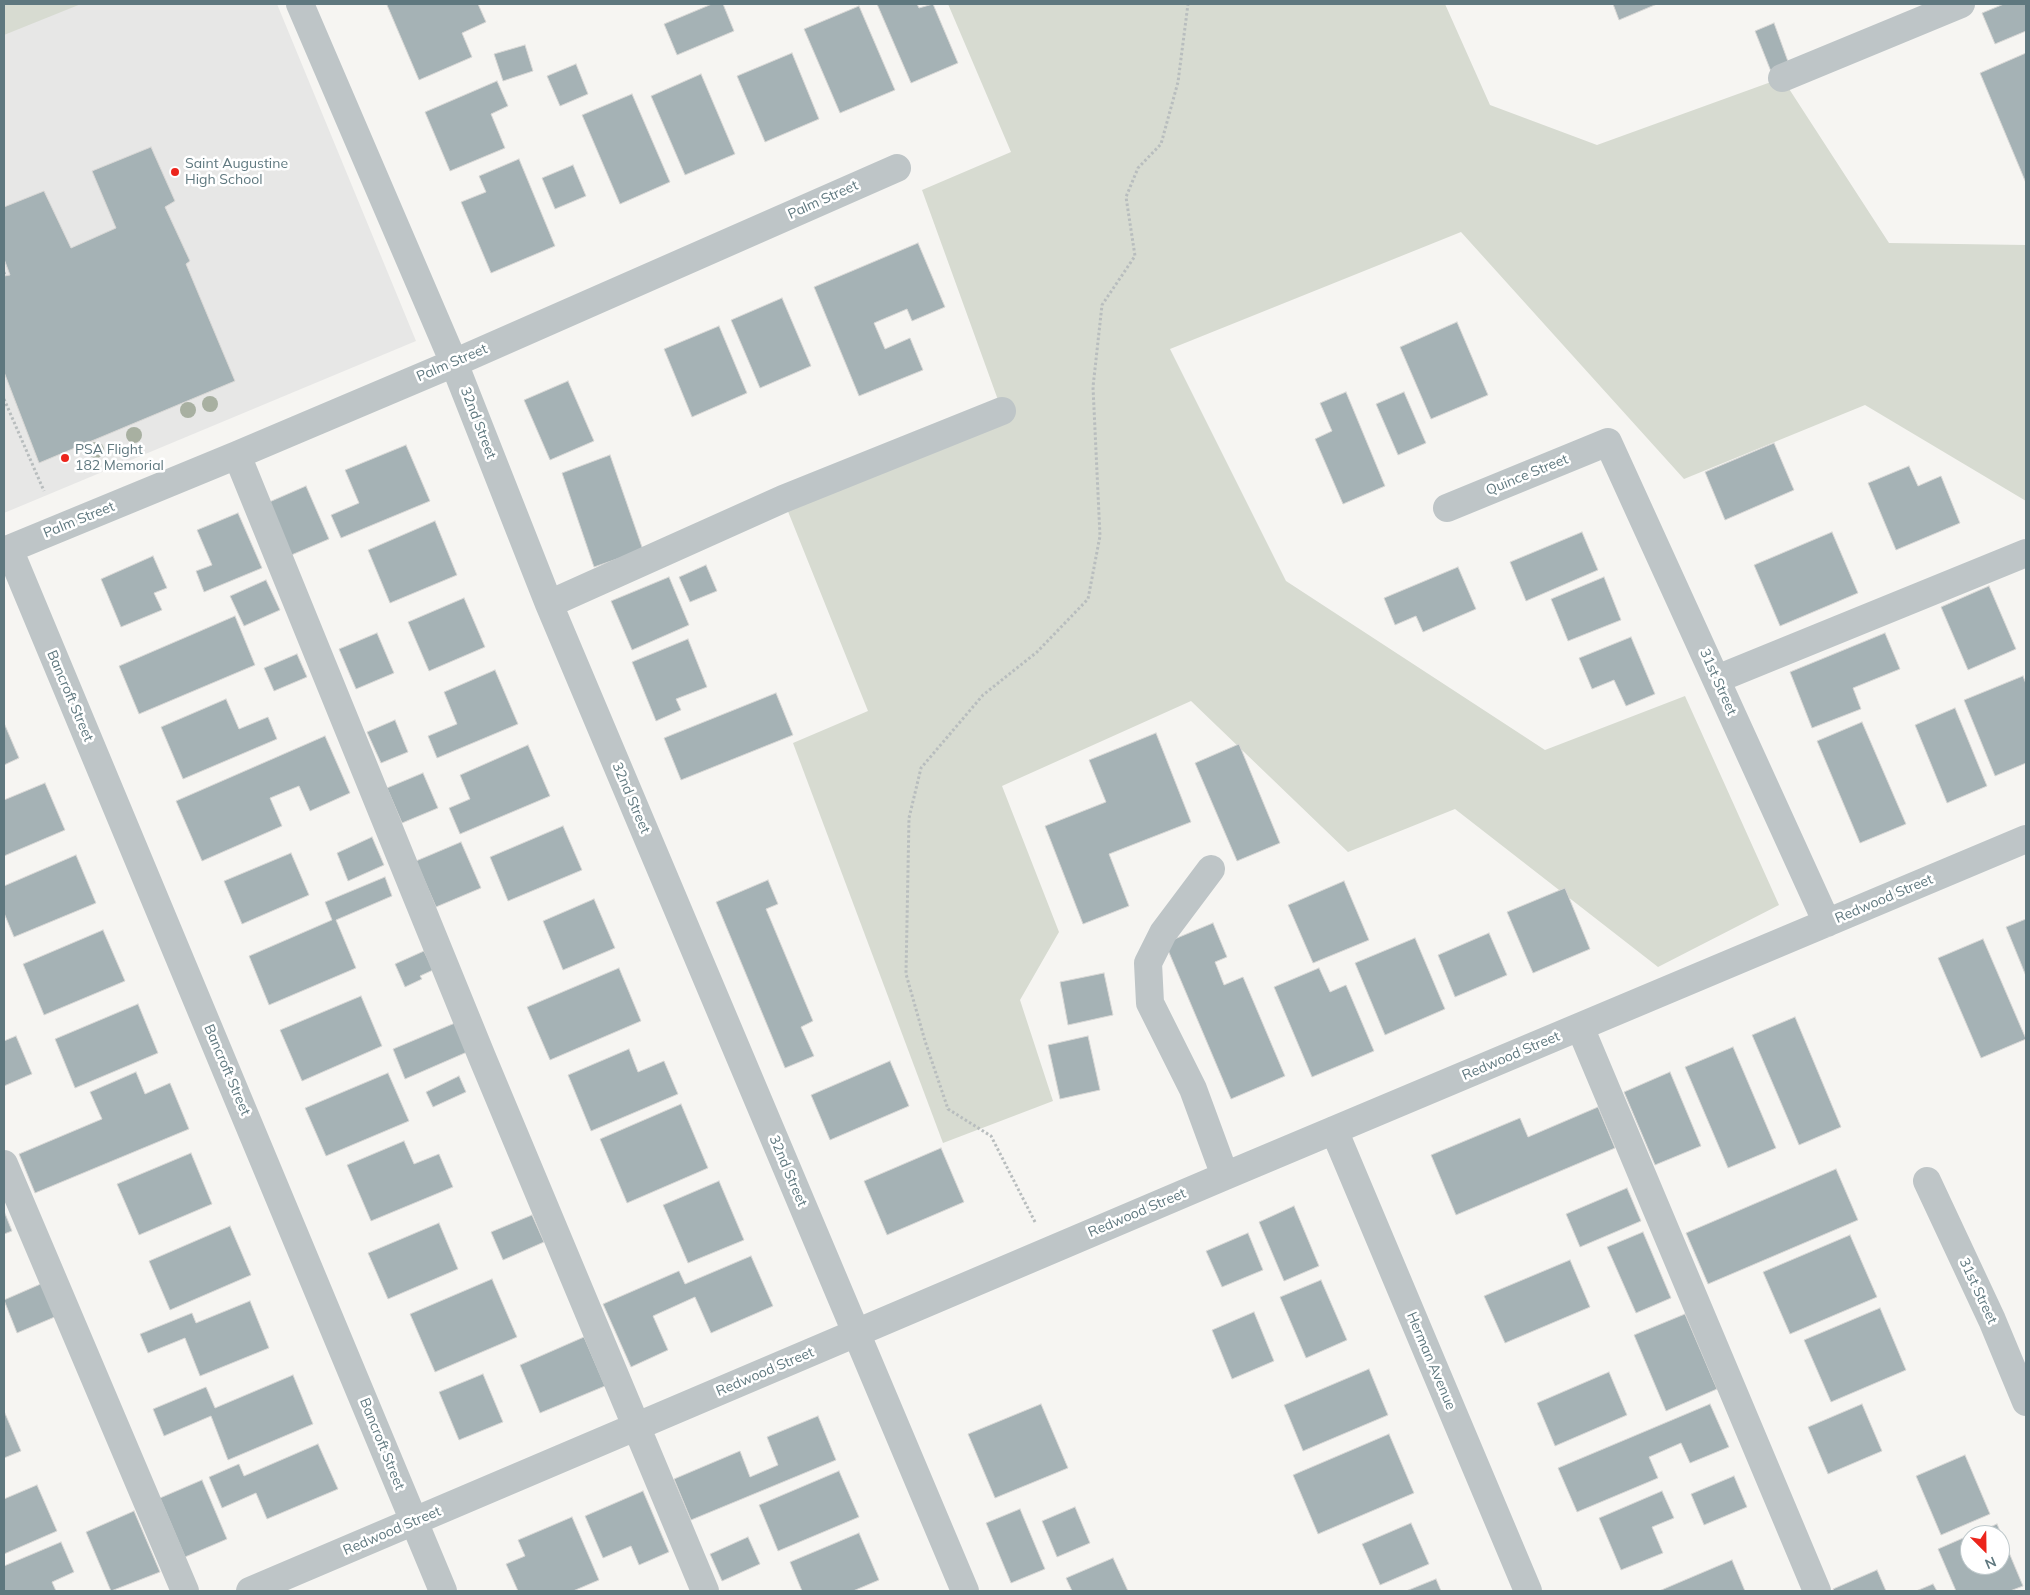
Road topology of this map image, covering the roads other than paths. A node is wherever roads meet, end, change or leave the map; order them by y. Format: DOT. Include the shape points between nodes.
graph roads {
  1 [pos="300,4"];
  2 [pos="1961,4"];
  3 [pos="1782,78"];
  4 [pos="897,168"];
  5 [pos="454,363"];
  6 [pos="1002,412"];
  7 [pos="1608,442"];
  8 [pos="237,455"];
  9 [pos="1447,508"];
  10 [pos="6,550"];
  11 [pos="2026,553"];
  12 [pos="549,604"];
  13 [pos="1717,679"];
  14 [pos="2026,839"];
  15 [pos="1211,869"];
  16 [pos="1827,923"];
  17 [pos="1580,1027"];
  18 [pos="1334,1130"];
  19 [pos="4,1164"];
  20 [pos="1224,1176"];
  21 [pos="1927,1181"];
  22 [pos="856,1333"];
  23 [pos="2026,1402"];
  24 [pos="636,1427"];
  25 [pos="414,1521"];
  26 [pos="185,1591"];
  27 [pos="250,1591"];
  28 [pos="443,1591"];
  29 [pos="705,1591"];
  30 [pos="964,1591"];
  31 [pos="1528,1591"];
  32 [pos="1817,1591"];
  1 -- 5 [label="street, 32nd Street"];
  2 -- 3 [label="street"];
  4 -- 5 [label="street, Palm Street"];
  5 -- 8 [label="street, Palm Street"];
  5 -- 12 [label="street, 32nd Street"];
  6 -- 12 [label="street" via="783,499"];
  7 -- 9 [label="street, Quince Street"];
  7 -- 13 [label="street, 31st Street"];
  8 -- 10 [label="street, Palm Street"];
  8 -- 24 [label="street"];
  10 -- 25 [label="street, Bancroft Street"];
  11 -- 13 [label="street"];
  12 -- 22 [label="street, 32nd Street"];
  13 -- 16 [label="street, 31st Street"];
  14 -- 16 [label="street, Redwood Street"];
  15 -- 20 [label="street" via="1163,933 1148,963 1150,1003 1194,1089"];
  16 -- 17 [label="street, Redwood Street"];
  17 -- 18 [label="street, Redwood Street"];
  17 -- 32 [label="street"];
  18 -- 20 [label="street, Redwood Street"];
  18 -- 31 [label="street, Herman Avenue"];
  19 -- 26 [label="street"];
  20 -- 22 [label="street, Redwood Street"];
  21 -- 23 [label="street, 31st Street"];
  22 -- 24 [label="street, Redwood Street"];
  22 -- 30 [label="street, 32nd Street"];
  24 -- 25 [label="street, Redwood Street"];
  24 -- 29 [label="street"];
  25 -- 27 [label="street, Redwood Street"];
  25 -- 28 [label="street, Bancroft Street"];
}
